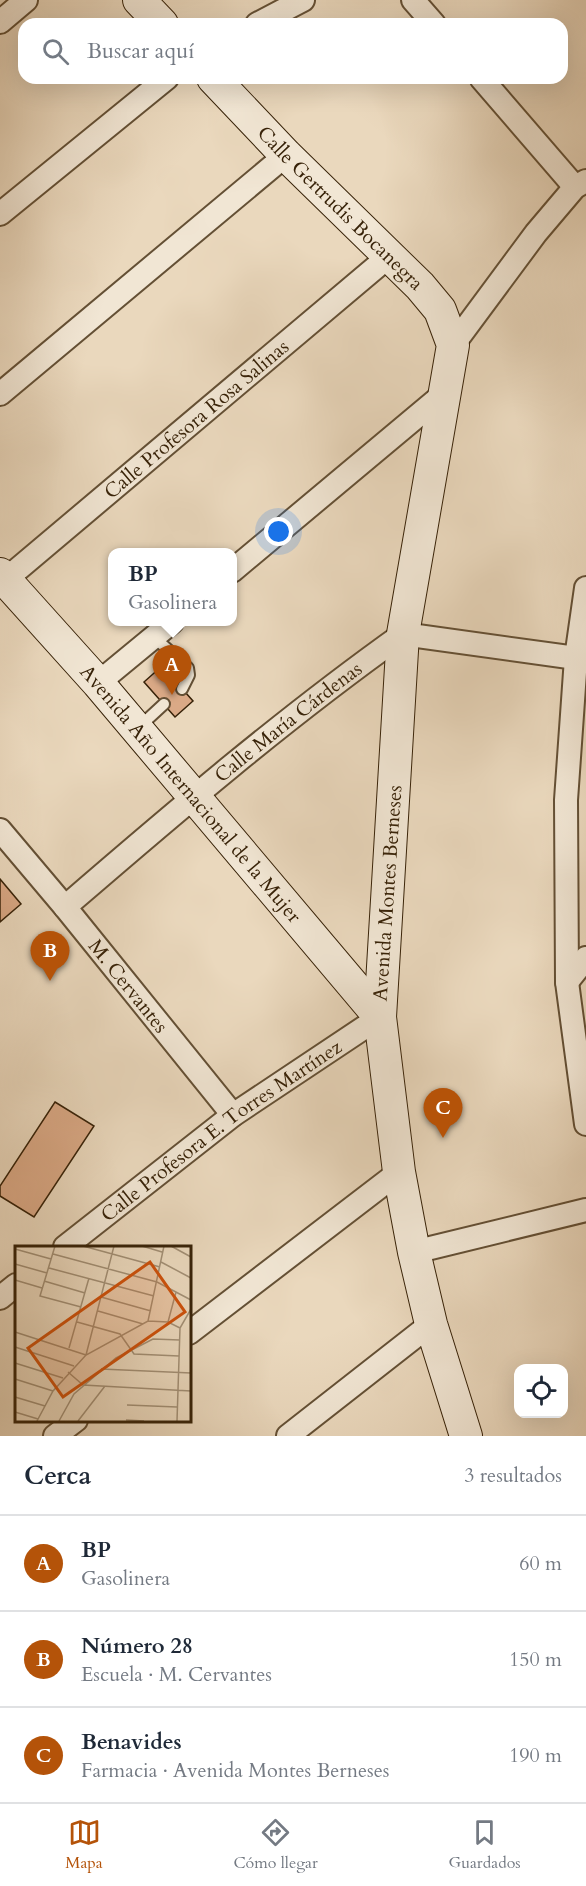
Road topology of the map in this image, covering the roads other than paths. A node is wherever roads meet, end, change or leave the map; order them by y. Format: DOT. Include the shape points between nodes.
graph roads {
  1 [pos="26,0"];
  2 [pos="139,0"];
  3 [pos="303,0"];
  4 [pos="413,0"];
  5 [pos="156,18"];
  6 [pos="268,18"];
  7 [pos="429,18"];
  8 [pos="0,22"];
  9 [pos="160,84"];
  10 [pos="219,84"];
  11 [pos="487,84"];
  12 [pos="286,155"];
  13 [pos="580,184"];
  14 [pos="0,214"];
  15 [pos="388,257"];
  16 [pos="453,345"];
  17 [pos="446,392"];
  18 [pos="0,394"];
  19 [pos="237,568"];
  20 [pos="3,577"];
  21 [pos="586,588"];
  22 [pos="166,626"];
  23 [pos="403,634"];
  24 [pos="154,637"];
  25 [pos="581,657"];
  26 [pos="98,683"];
  27 [pos="182,688"];
  28 [pos="164,704"];
  29 [pos="137,729"];
  30 [pos="194,796"];
  31 [pos="0,830"];
  32 [pos="65,907"];
  33 [pos="586,958"];
  34 [pos="567,982"];
  35 [pos="380,1017"];
  36 [pos="233,1115"];
  37 [pos="586,1124"];
  38 [pos="399,1172"];
  39 [pos="586,1210"];
  40 [pos="66,1246"];
  41 [pos="414,1252"];
  42 [pos="15,1286"];
  43 [pos="0,1298"];
  44 [pos="430,1324"];
  45 [pos="190,1332"];
  46 [pos="74,1421"];
  47 [pos="55,1436"];
  48 [pos="288,1436"];
  49 [pos="466,1436"];
  1 -- 8 [label="street"];
  2 -- 5 [label="street"];
  3 -- 6 [label="street"];
  4 -- 7 [label="street"];
  9 -- 14 [label="street"];
  10 -- 12 [label="street, Calle Gertrudis Bocanegra"];
  11 -- 13 [label="street"];
  12 -- 15 [label="street, Calle Gertrudis Bocanegra"];
  12 -- 18 [label="street"];
  13 -- 16 [label="street" via="536,233"];
  15 -- 16 [label="street, Calle Gertrudis Bocanegra" via="440,310"];
  15 -- 20 [label="street, Calle Profesora Rosa Salinas"];
  16 -- 17 [label="street, Avenida Montes Berneses"];
  17 -- 19 [label="street"];
  17 -- 23 [label="street, Avenida Montes Berneses"];
  20 -- 26 [label="street, Avenida Año Internacional de la Mujer"];
  21 -- 25 [label="street"];
  22 -- 24 [label="street"];
  23 -- 25 [label="street"];
  23 -- 30 [label="street, Calle María Cárdenas"];
  23 -- 35 [label="street, Avenida Montes Berneses"];
  24 -- 26 [label="street"];
  24 -- 27 [label="lane" via="188,668"];
  25 -- 34 [label="street" via="566,800"];
  26 -- 29 [label="street, Avenida Año Internacional de la Mujer"];
  28 -- 29 [label="lane"];
  29 -- 30 [label="street, Avenida Año Internacional de la Mujer"];
  30 -- 32 [label="street, Calle María Cárdenas"];
  30 -- 35 [label="street, Avenida Año Internacional de la Mujer"];
  31 -- 32 [label="street, M. Cervantes"];
  32 -- 36 [label="street, M. Cervantes"];
  33 -- 34 [label="street"];
  34 -- 37 [label="street"];
  35 -- 36 [label="street, Calle Profesora E. Torres Martínez"];
  35 -- 38 [label="street, Avenida Montes Berneses"];
  36 -- 40 [label="street, Calle Profesora E. Torres Martínez"];
  38 -- 41 [label="street, Avenida Montes Berneses"];
  38 -- 45 [label="street"];
  39 -- 41 [label="street"];
  41 -- 44 [label="street, Avenida Montes Berneses"];
  42 -- 43 [label="street"];
  44 -- 48 [label="street"];
  44 -- 49 [label="street, Avenida Montes Berneses"];
  46 -- 47 [label="street"];
}
